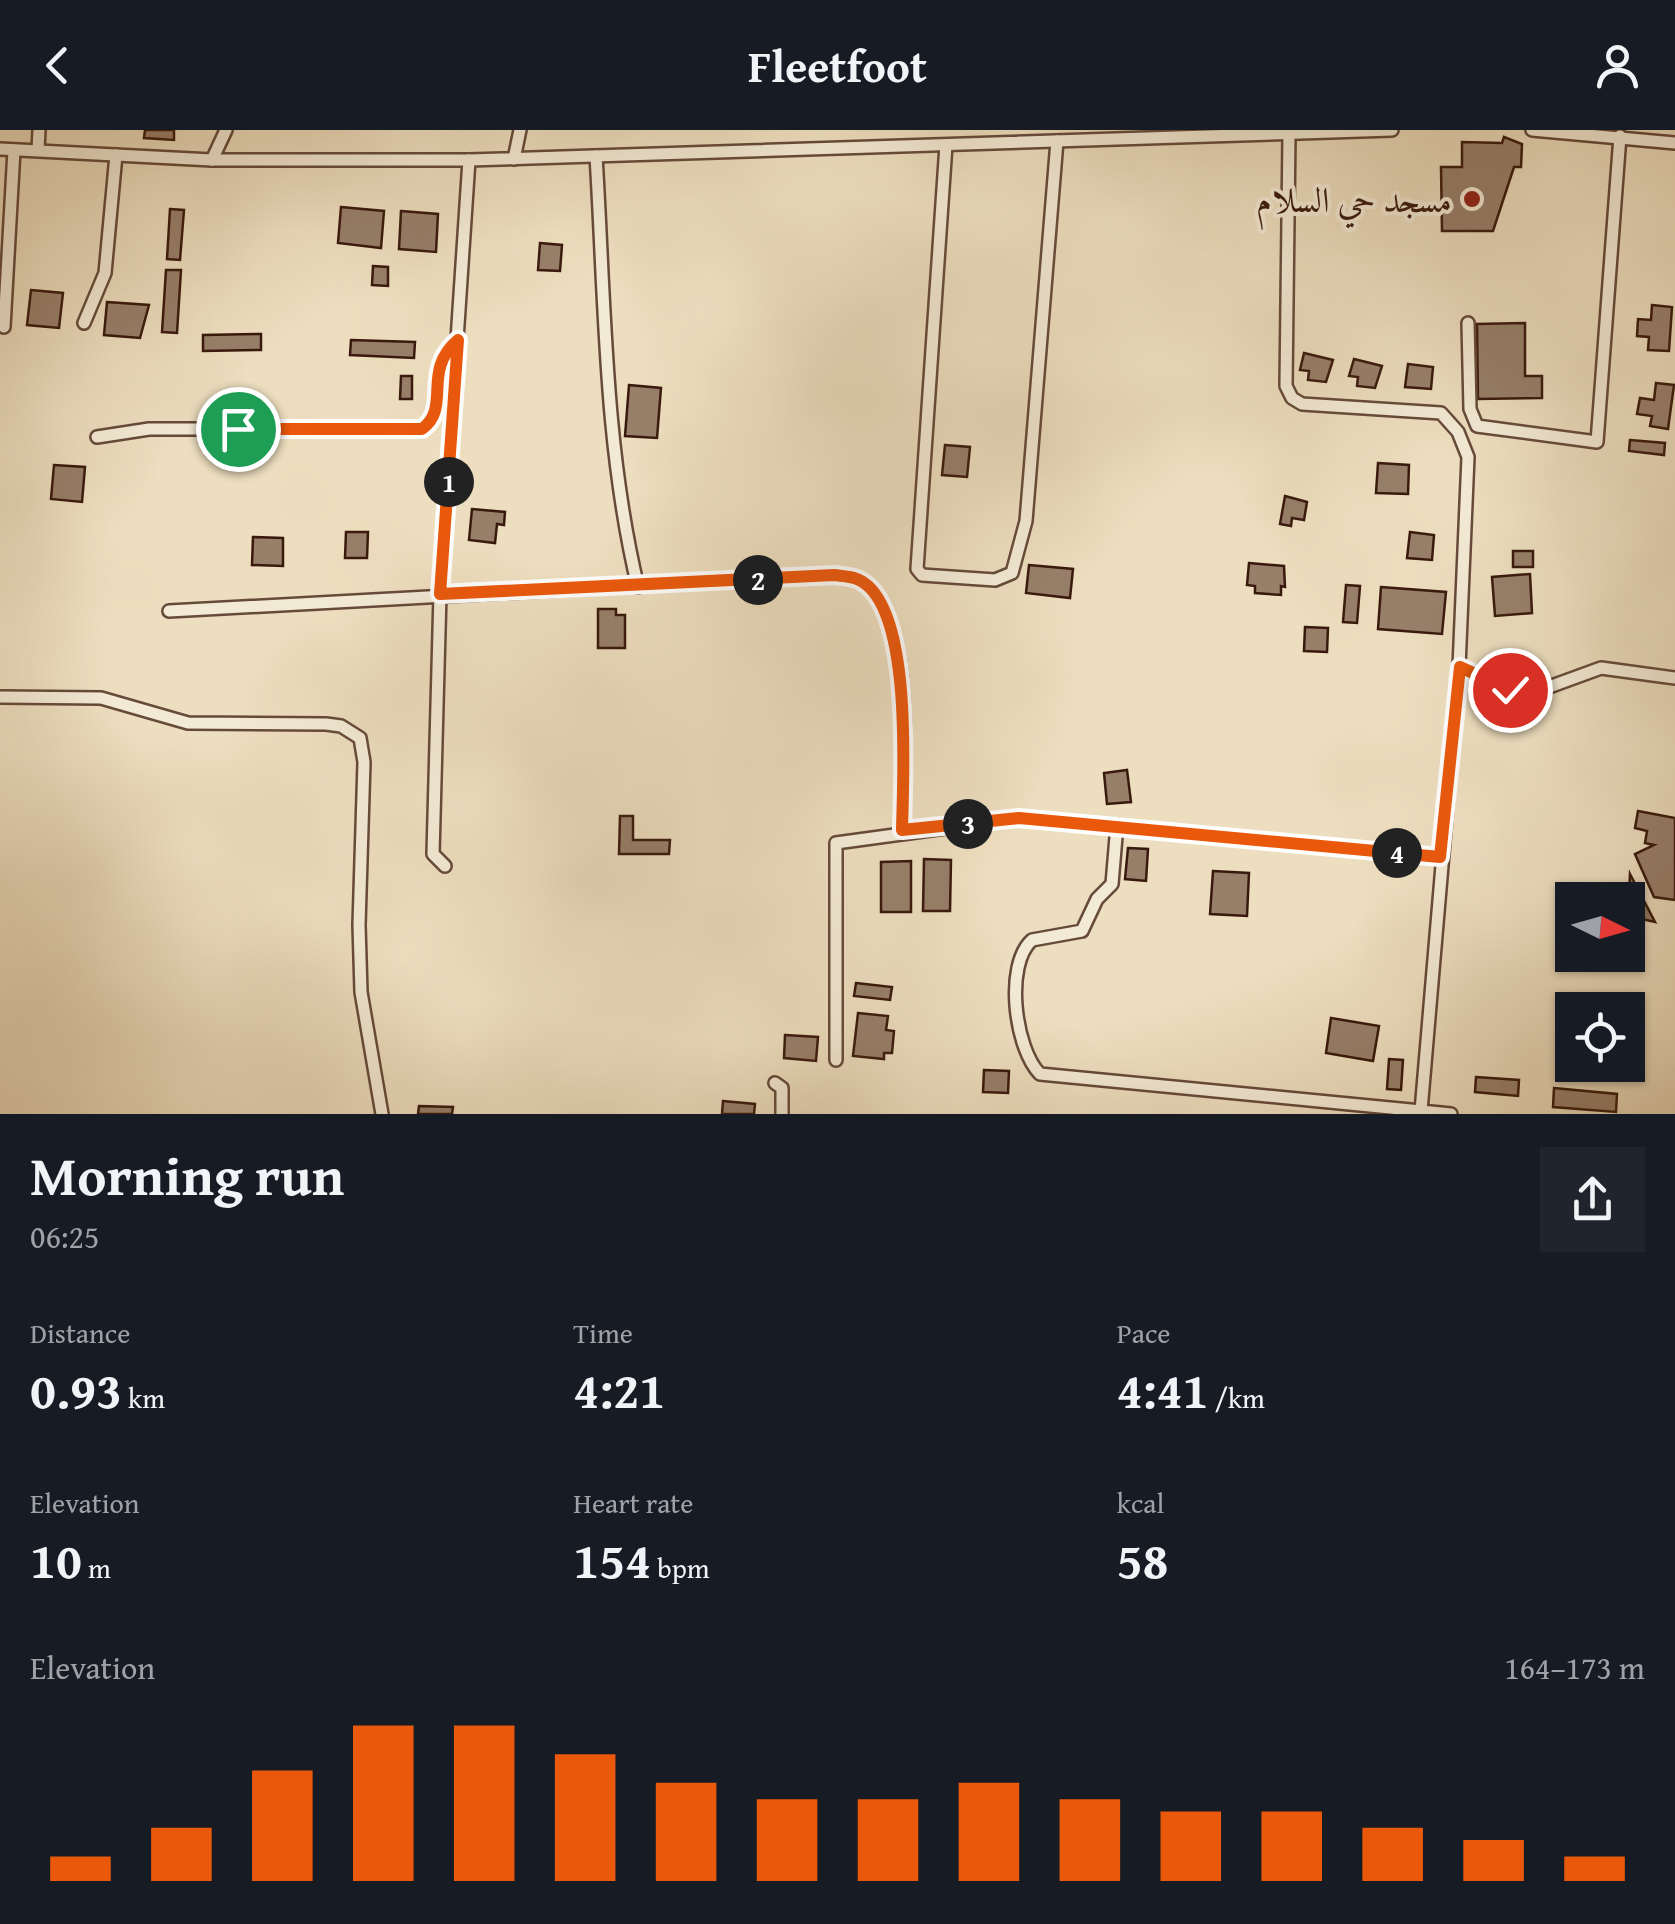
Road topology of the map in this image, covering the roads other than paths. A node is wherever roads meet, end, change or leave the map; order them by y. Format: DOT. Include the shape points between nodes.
graph roads {
  1 [pos="39,130"];
  2 [pos="226,130"];
  3 [pos="520,130"];
  4 [pos="1392,130"];
  5 [pos="1532,130"];
  6 [pos="1604,132"];
  7 [pos="1289,134"];
  8 [pos="1620,136"];
  9 [pos="1058,141"];
  10 [pos="1675,143"];
  11 [pos="946,145"];
  12 [pos="0,149"];
  13 [pos="14,150"];
  14 [pos="38,150"];
  15 [pos="116,155"];
  16 [pos="596,156"];
  17 [pos="514,159"];
  18 [pos="212,160"];
  19 [pos="469,160"];
  20 [pos="84,322"];
  21 [pos="1468,323"];
  22 [pos="4,327"];
  23 [pos="458,340"];
  24 [pos="98,437"];
  25 [pos="638,587"];
  26 [pos="440,594"];
  27 [pos="169,611"];
  28 [pos="1460,667"];
  29 [pos="1675,678"];
  30 [pos="0,697"];
  31 [pos="1117,826"];
  32 [pos="902,830"];
  33 [pos="1440,857"];
  34 [pos="445,866"];
  35 [pos="836,1060"];
  36 [pos="776,1083"];
  37 [pos="1421,1111"];
  38 [pos="382,1114"];
  39 [pos="782,1114"];
  40 [pos="1451,1114"];
  1 -- 14 [label="street"];
  2 -- 18 [label="street"];
  3 -- 17 [label="street"];
  4 -- 7 [label="street"];
  5 -- 6 [label="street"];
  6 -- 8 [label="street"];
  7 -- 9 [label="street"];
  7 -- 28 [label="street" via="1286,386 1302,404 1426,409 1451,420 1468,458"];
  8 -- 10 [label="street"];
  8 -- 21 [label="street" via="1597,442 1478,426 1470,409"];
  9 -- 11 [label="street"];
  9 -- 11 [label="street" via="1026,522 1012,573 995,580 922,575 918,569"];
  11 -- 16 [label="street"];
  12 -- 13 [label="street"];
  13 -- 14 [label="street"];
  13 -- 22 [label="street"];
  14 -- 15 [label="street"];
  15 -- 18 [label="street"];
  15 -- 20 [label="street" via="105,273"];
  16 -- 17 [label="street"];
  16 -- 25 [label="street" via="610,408"];
  17 -- 19 [label="street"];
  18 -- 19 [label="street"];
  19 -- 23 [label="street"];
  23 -- 24 [label="street" via="440,358 434,418 422,429 150,428"];
  23 -- 26 [label="street"];
  25 -- 26 [label="street"];
  25 -- 32 [label="street" via="859,579 888,621 903,684"];
  26 -- 27 [label="street"];
  26 -- 34 [label="street" via="433,854"];
  28 -- 29 [label="street" via="1510,690 1548,687 1601,668"];
  28 -- 33 [label="street"];
  30 -- 38 [label="street" via="102,698 188,723 326,724 360,738 360,976"];
  31 -- 32 [label="street" via="1019,818"];
  31 -- 33 [label="street"];
  31 -- 37 [label="street" via="1114,876 1087,926 1032,940 1021,957 1017,1026 1040,1074"];
  32 -- 35 [label="street" via="836,843"];
  33 -- 37 [label="street"];
  36 -- 39 [label="street" via="784,1098"];
  37 -- 40 [label="street"];
}
